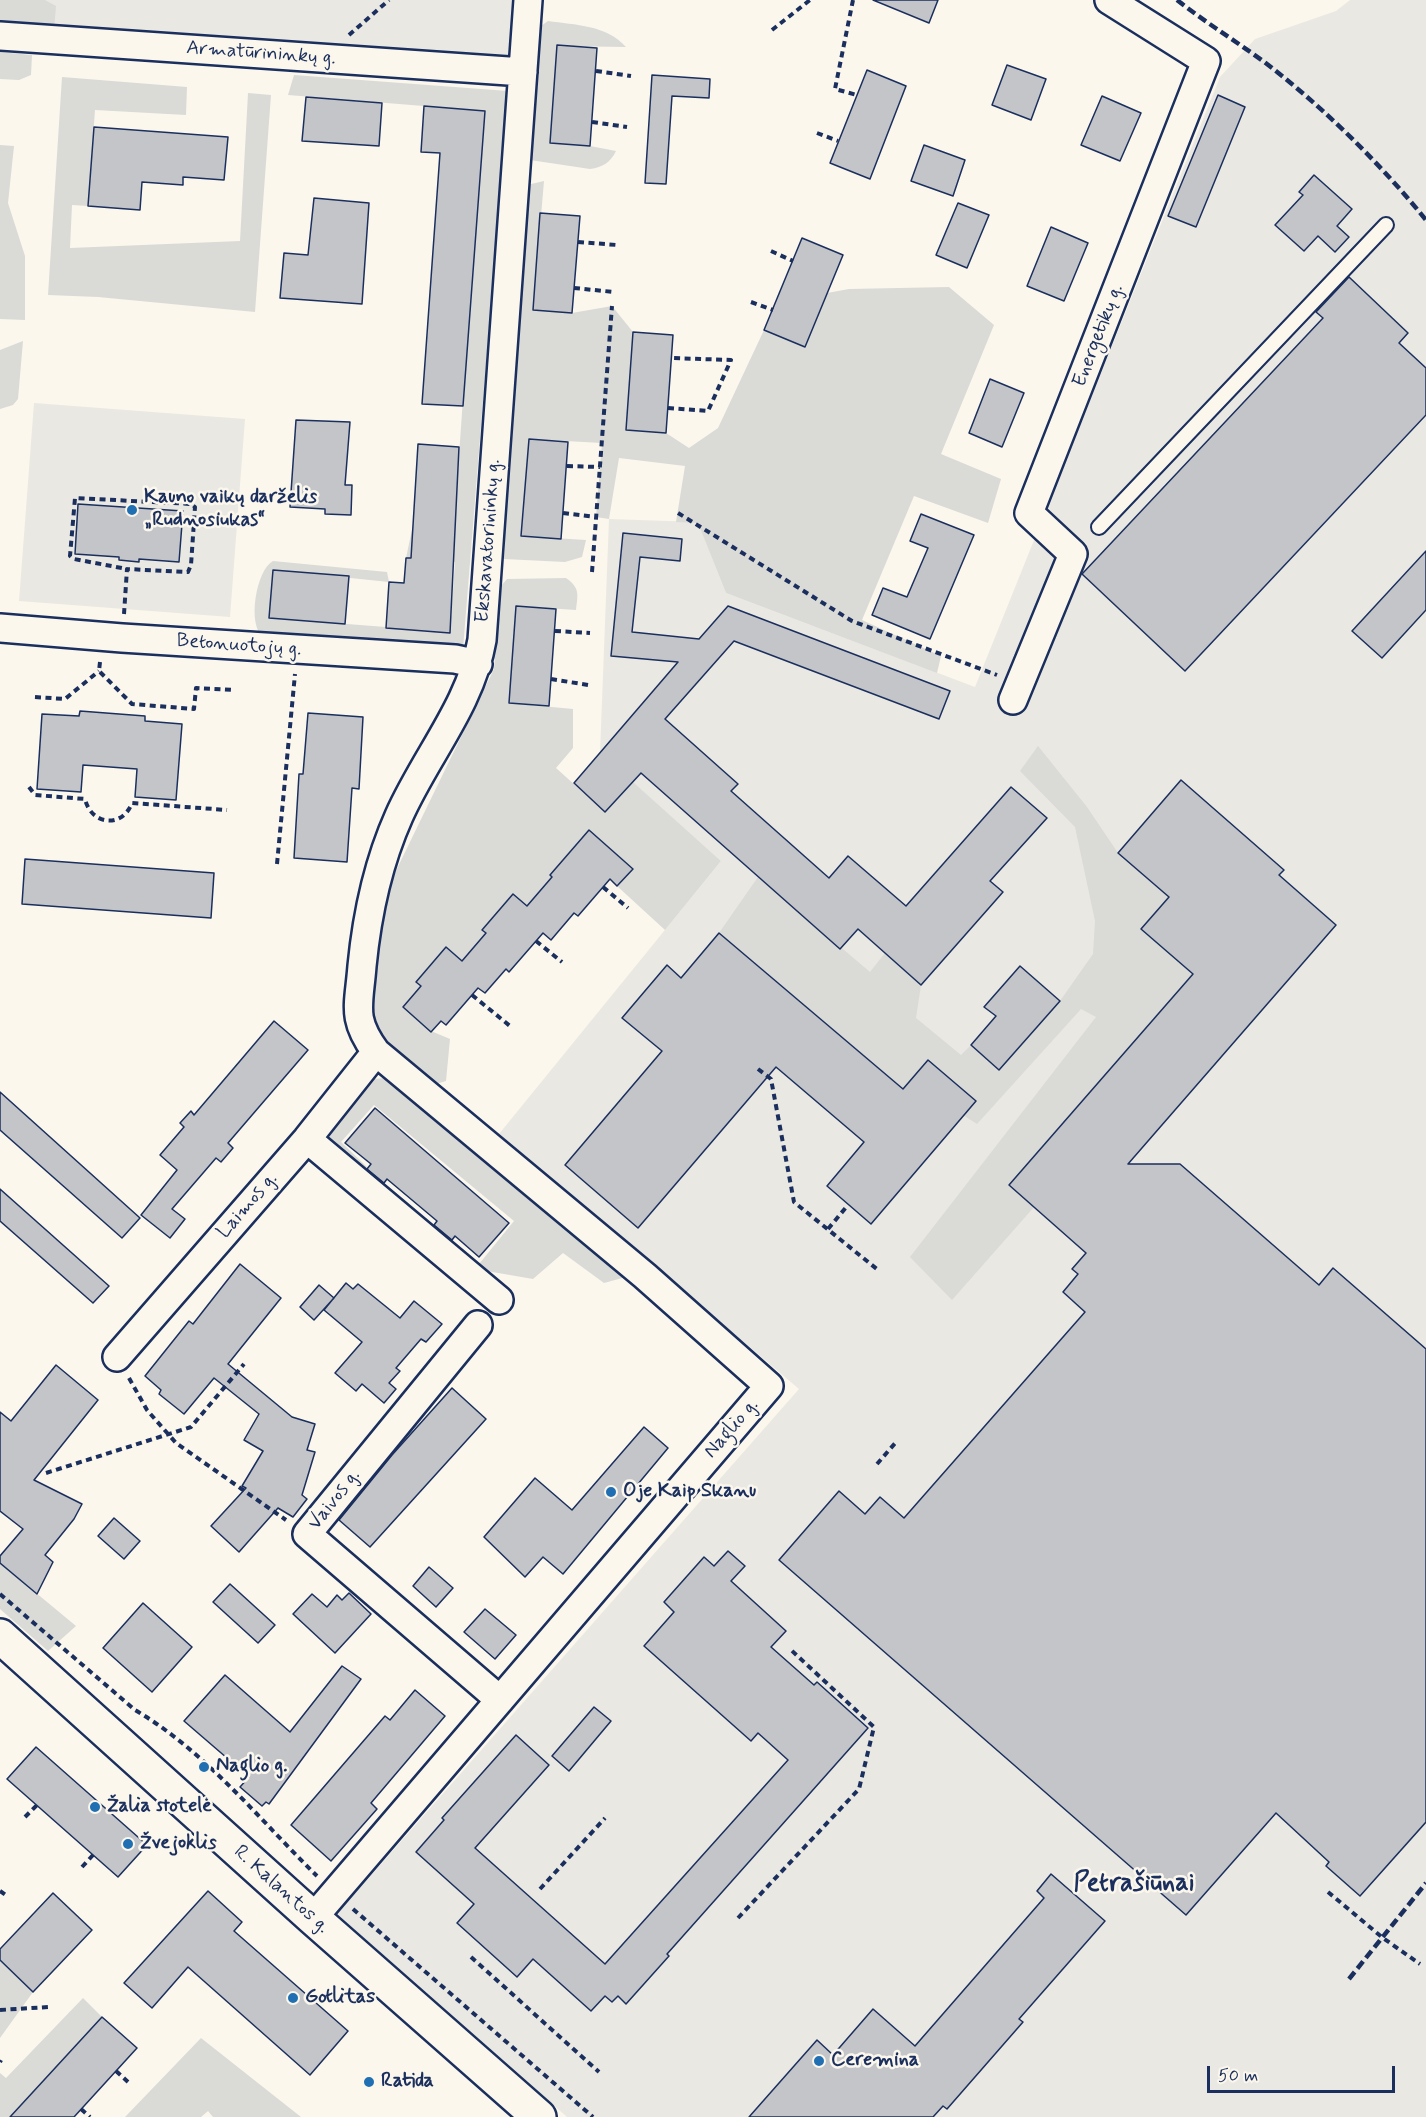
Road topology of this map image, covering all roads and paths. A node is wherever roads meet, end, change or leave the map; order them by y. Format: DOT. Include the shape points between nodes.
graph roads {
  1 [pos="389,0"];
  2 [pos="528,0"];
  3 [pos="810,0"];
  4 [pos="853,0"];
  5 [pos="1109,0"];
  6 [pos="772,30"];
  7 [pos="0,36"];
  8 [pos="321,58"];
  9 [pos="596,71"];
  10 [pos="523,72"];
  11 [pos="631,76"];
  12 [pos="857,95"];
  13 [pos="592,122"];
  14 [pos="627,127"];
  15 [pos="817,133"];
  16 [pos="838,141"];
  17 [pos="1386,225"];
  18 [pos="578,242"];
  19 [pos="617,245"];
  20 [pos="771,251"];
  21 [pos="793,261"];
  22 [pos="574,288"];
  23 [pos="614,292"];
  24 [pos="751,302"];
  25 [pos="612,306"];
  26 [pos="773,310"];
  27 [pos="671,358"];
  28 [pos="668,408"];
  29 [pos="567,466"];
  30 [pos="600,467"];
  31 [pos="563,513"];
  32 [pos="678,513"];
  33 [pos="596,517"];
  34 [pos="1099,527"];
  35 [pos="127,569"];
  36 [pos="592,572"];
  37 [pos="0,628"];
  38 [pos="555,631"];
  39 [pos="590,633"];
  40 [pos="122,638"];
  41 [pos="478,664"];
  42 [pos="295,669"];
  43 [pos="551,679"];
  44 [pos="588,685"];
  45 [pos="235,690"];
  46 [pos="1016,692"];
  47 [pos="36,697"];
  48 [pos="29,787"];
  49 [pos="227,810"];
  50 [pos="277,864"];
  51 [pos="603,887"];
  52 [pos="628,908"];
  53 [pos="536,941"];
  54 [pos="562,962"];
  55 [pos="472,995"];
  56 [pos="510,1026"];
  57 [pos="376,1052"];
  58 [pos="758,1069"];
  59 [pos="307,1139"];
  60 [pos="848,1205"];
  61 [pos="828,1229"];
  62 [pos="878,1270"];
  63 [pos="499,1300"];
  64 [pos="478,1326"];
  65 [pos="117,1357"];
  66 [pos="244,1364"];
  67 [pos="170,1436"];
  68 [pos="897,1441"];
  69 [pos="877,1464"];
  70 [pos="46,1473"];
  71 [pos="306,1534"];
  72 [pos="0,1594"];
  73 [pos="0,1636"];
  74 [pos="790,1649"];
  75 [pos="500,1700"];
  76 [pos="37,1805"];
  77 [pos="26,1817"];
  78 [pos="605,1818"];
  79 [pos="93,1855"];
  80 [pos="82,1867"];
  81 [pos="540,1889"];
  82 [pos="0,1891"];
  83 [pos="1328,1892"];
  84 [pos="334,1893"];
  85 [pos="7,1896"];
  86 [pos="312,1918"];
  87 [pos="738,1918"];
  88 [pos="471,1958"];
  89 [pos="1420,1964"];
  90 [pos="48,2007"];
  91 [pos="0,2010"];
  92 [pos="116,2071"];
  93 [pos="599,2072"];
  94 [pos="128,2082"];
  95 [pos="81,2109"];
  96 [pos="90,2117"];
  97 [pos="539,2117"];
  98 [pos="593,2117"];
  1 -- 8 [label="path"];
  2 -- 10 [label="street, Ekskavatorininkų g."];
  3 -- 6 [label="path"];
  4 -- 12 [label="path" via="835,88"];
  5 -- 46 [label="street, Energetikų g." via="1206,61 1029,513 1073,554"];
  7 -- 8 [label="street, Armatūrininkų g."];
  8 -- 10 [label="street, Armatūrininkų g."];
  9 -- 11 [label="path"];
  10 -- 41 [label="street, Ekskavatorininkų g."];
  13 -- 14 [label="path"];
  15 -- 16 [label="path"];
  17 -- 34 [label="lane"];
  18 -- 19 [label="path"];
  20 -- 21 [label="path"];
  22 -- 23 [label="path"];
  24 -- 26 [label="path"];
  25 -- 30 [label="path"];
  27 -- 28 [label="path" via="731,360 708,411"];
  29 -- 30 [label="path"];
  30 -- 33 [label="path"];
  31 -- 33 [label="path"];
  32 -- 46 [label="path" via="852,621"];
  33 -- 36 [label="path"];
  35 -- 35 [label="path" via="188,572 195,507 75,498 70,556 74,560"];
  35 -- 40 [label="path"];
  37 -- 40 [label="street, Betonuotojų g."];
  38 -- 39 [label="path"];
  40 -- 41 [label="street, Betonuotojų g." via="455,659"];
  41 -- 57 [label="street, Ekskavatorininkų g." via="472,682 399,815 382,859 365,938 357,1017 362,1034"];
  42 -- 50 [label="path"];
  43 -- 44 [label="path"];
  45 -- 47 [label="path" via="196,688 194,709 132,704 99,671 65,699"];
  48 -- 49 [label="path" via="35,795 85,799 90,813 103,821 118,820 132,803"];
  51 -- 52 [label="path"];
  53 -- 54 [label="path"];
  55 -- 56 [label="path"];
  57 -- 59 [label="street, Laimos g."];
  57 -- 75 [label="street, Naglio g." via="645,1276 769,1386"];
  58 -- 61 [label="path" via="771,1079 794,1202"];
  59 -- 63 [label="street"];
  59 -- 65 [label="street, Laimos g."];
  60 -- 61 [label="path"];
  61 -- 62 [label="path"];
  64 -- 71 [label="street, Vaivos g."];
  65 -- 67 [label="path" via="147,1410"];
  66 -- 67 [label="path" via="191,1428"];
  67 -- 70 [label="path"];
  67 -- 71 [label="path" via="231,1484"];
  68 -- 69 [label="path"];
  71 -- 75 [label="street, Vaivos g."];
  72 -- 84 [label="path" via="135,1710 184,1746 260,1816"];
  73 -- 86 [label="main road, R. Kalantos g."];
  74 -- 87 [label="path" via="874,1727 859,1789"];
  75 -- 84 [label="street, Naglio g."];
  76 -- 77 [label="path"];
  78 -- 81 [label="path"];
  79 -- 80 [label="path"];
  82 -- 85 [label="path"];
  83 -- 89 [label="path"];
  84 -- 86 [label="street, Naglio g."];
  84 -- 98 [label="path"];
  86 -- 97 [label="main road, R. Kalantos g."];
  88 -- 93 [label="path"];
  90 -- 91 [label="path"];
  92 -- 94 [label="path"];
  95 -- 96 [label="path"];
}
